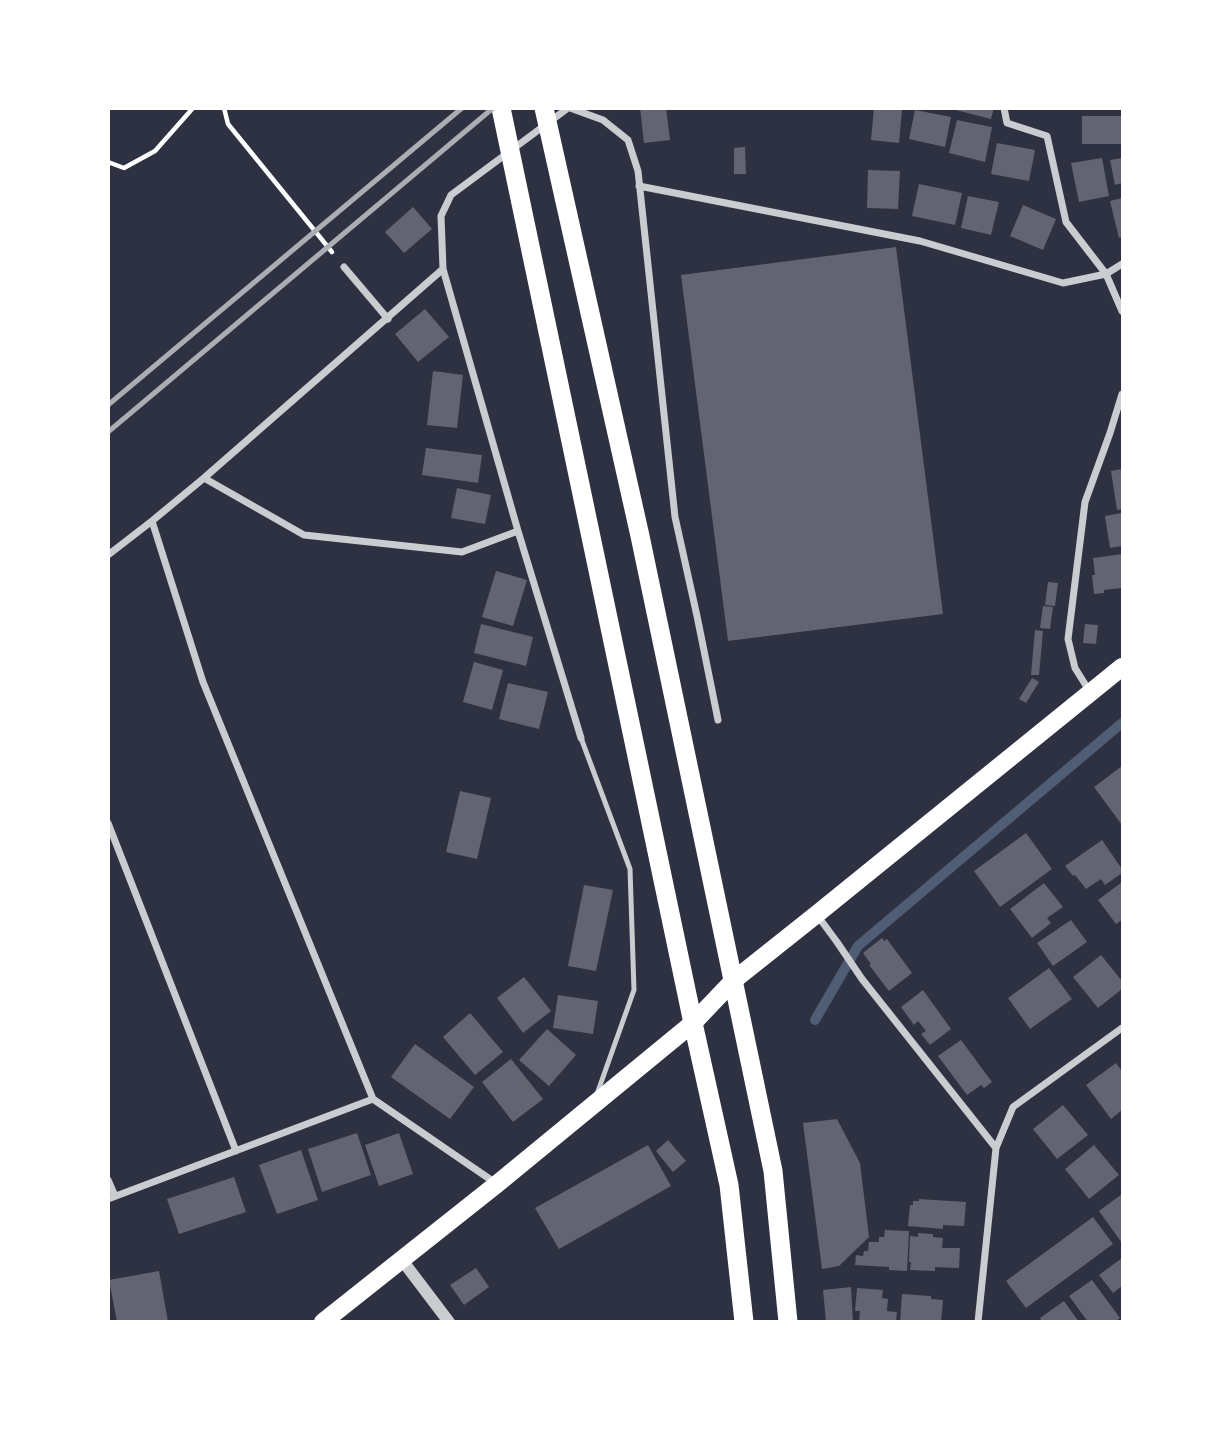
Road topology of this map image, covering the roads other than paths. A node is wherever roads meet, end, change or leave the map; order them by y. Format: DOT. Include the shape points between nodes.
graph roads {
  1 [pos="501,108"];
  2 [pos="544,108"];
  3 [pos="569,108"];
  4 [pos="1004,108"];
  5 [pos="639,186"];
  6 [pos="1122,264"];
  7 [pos="344,267"];
  8 [pos="443,269"];
  9 [pos="1106,274"];
  10 [pos="1122,311"];
  11 [pos="387,319"];
  12 [pos="1122,394"];
  13 [pos="204,478"];
  14 [pos="152,521"];
  15 [pos="518,531"];
  16 [pos="108,555"];
  17 [pos="1122,667"];
  18 [pos="1091,693"];
  19 [pos="718,720"];
  20 [pos="581,738"];
  21 [pos="108,823"];
  22 [pos="817,915"];
  23 [pos="734,980"];
  24 [pos="693,1023"];
  25 [pos="1122,1028"];
  26 [pos="373,1099"];
  27 [pos="594,1104"];
  28 [pos="996,1148"];
  29 [pos="236,1151"];
  30 [pos="108,1180"];
  31 [pos="496,1184"];
  32 [pos="112,1197"];
  33 [pos="402,1260"];
  34 [pos="329,1320"];
  35 [pos="449,1321"];
  36 [pos="744,1321"];
  37 [pos="788,1321"];
  38 [pos="978,1321"];
  1 -- 24 [label="highway"];
  2 -- 23 [label="highway"];
  3 -- 5 [label="street" via="603,120 628,140"];
  3 -- 8 [label="street" via="451,195 441,215"];
  4 -- 9 [label="street" via="1007,123 1047,136 1066,222"];
  5 -- 9 [label="street" via="920,241 1063,283"];
  5 -- 19 [label="street" via="675,517"];
  6 -- 9 [label="street"];
  7 -- 11 [label="street"];
  8 -- 11 [label="street"];
  8 -- 15 [label="street"];
  9 -- 10 [label="street"];
  11 -- 13 [label="street"];
  12 -- 18 [label="street" via="1085,502 1069,639 1075,668"];
  13 -- 14 [label="street"];
  13 -- 15 [label="street" via="304,535 462,552"];
  14 -- 16 [label="street"];
  14 -- 26 [label="street" via="203,682"];
  15 -- 20 [label="street"];
  17 -- 18 [label="main road"];
  18 -- 22 [label="main road"];
  20 -- 27 [label="lane" via="630,869 633,950 634,990"];
  21 -- 29 [label="street"];
  22 -- 23 [label="main road"];
  22 -- 28 [label="street"];
  23 -- 24 [label="main road"];
  23 -- 37 [label="highway" via="773,1171"];
  24 -- 27 [label="main road"];
  24 -- 36 [label="highway" via="729,1185"];
  25 -- 28 [label="street" via="1013,1108"];
  26 -- 29 [label="street"];
  26 -- 31 [label="street"];
  27 -- 31 [label="main road"];
  28 -- 38 [label="street"];
  29 -- 32 [label="street"];
  30 -- 32 [label="street"];
  31 -- 33 [label="main road"];
  33 -- 34 [label="main road"];
  33 -- 35 [label="street"];
}
